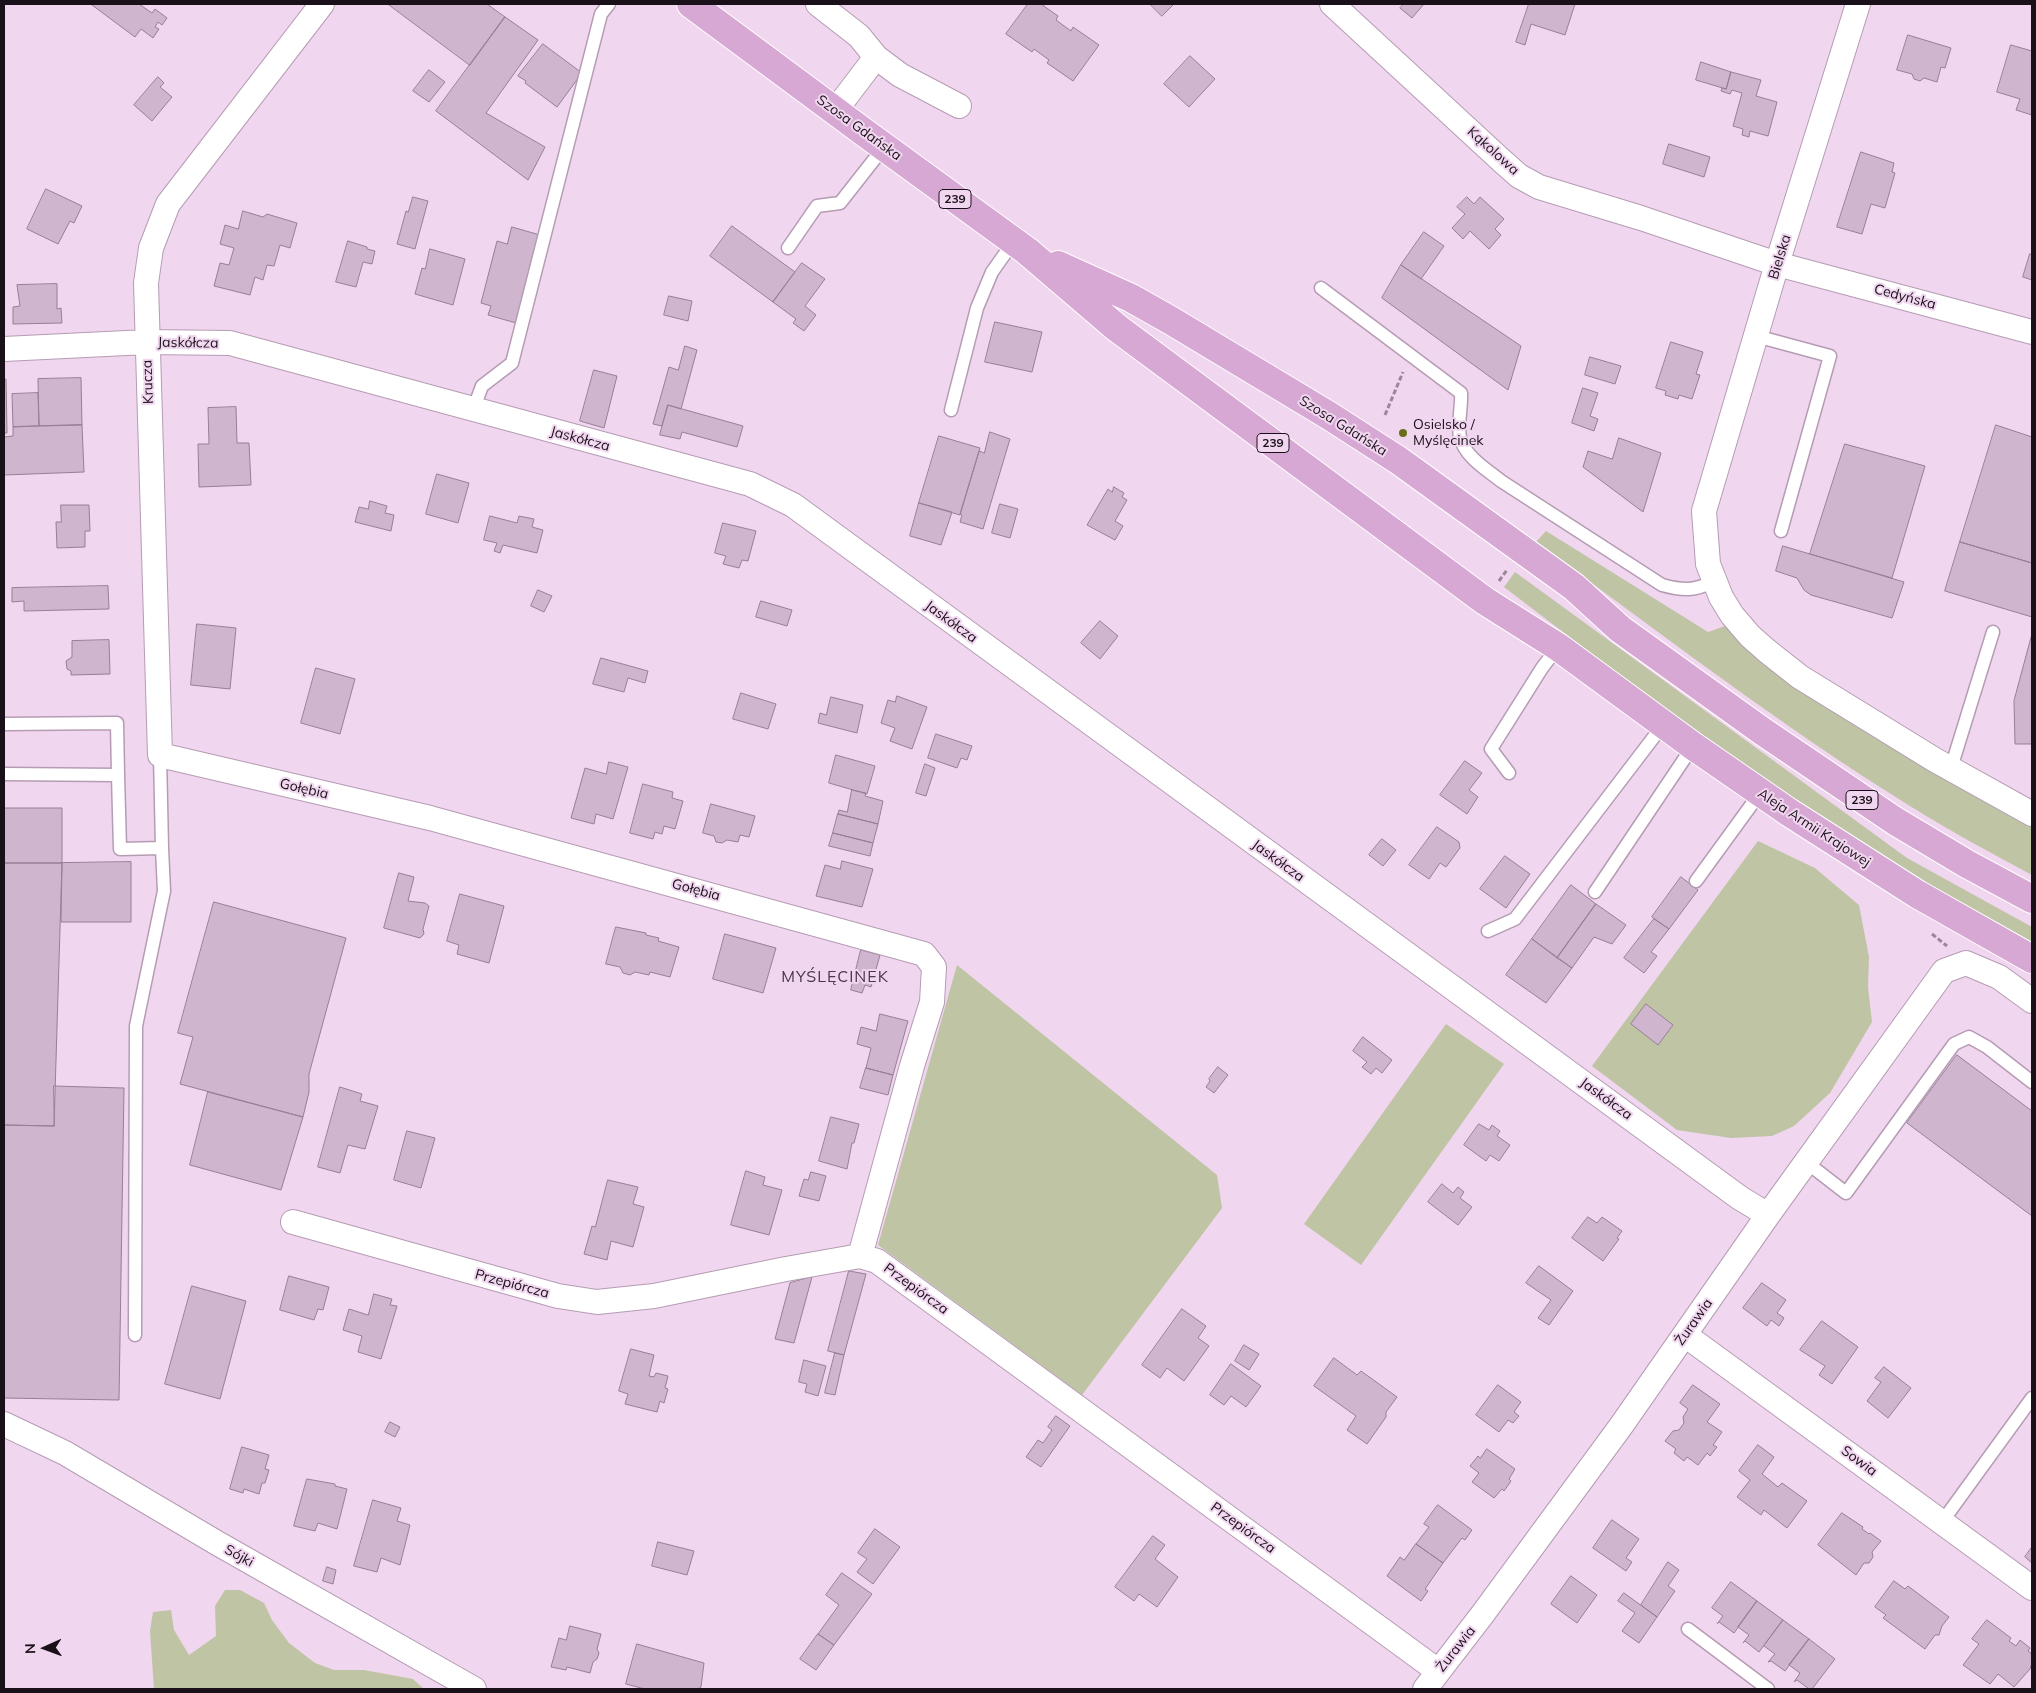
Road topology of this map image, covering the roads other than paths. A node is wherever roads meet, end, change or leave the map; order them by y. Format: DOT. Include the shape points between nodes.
graph roads {
  1 [pos="322,4"];
  2 [pos="609,4"];
  3 [pos="691,4"];
  4 [pos="818,4"];
  5 [pos="1332,4"];
  6 [pos="1858,4"];
  7 [pos="876,56"];
  8 [pos="959,106"];
  9 [pos="835,111"];
  10 [pos="884,147"];
  11 [pos="1021,246"];
  12 [pos="788,248"];
  13 [pos="1777,264"];
  14 [pos="1321,288"];
  15 [pos="2032,332"];
  16 [pos="1756,336"];
  17 [pos="147,342"];
  18 [pos="4,349"];
  19 [pos="473,410"];
  20 [pos="951,410"];
  21 [pos="1780,531"];
  22 [pos="1715,581"];
  23 [pos="1993,632"];
  24 [pos="1558,647"];
  25 [pos="1606,683"];
  26 [pos="4,724"];
  27 [pos="1663,725"];
  28 [pos="1693,746"];
  29 [pos="160,755"];
  30 [pos="1951,768"];
  31 [pos="4,774"];
  32 [pos="1509,774"];
  33 [pos="118,775"];
  34 [pos="1760,793"];
  35 [pos="2032,814"];
  36 [pos="162,848"];
  37 [pos="1696,881"];
  38 [pos="1595,892"];
  39 [pos="2032,899"];
  40 [pos="1488,931"];
  41 [pos="2032,959"];
  42 [pos="2032,1001"];
  43 [pos="2032,1082"];
  44 [pos="1806,1162"];
  45 [pos="1768,1215"];
  46 [pos="293,1222"];
  47 [pos="860,1256"];
  48 [pos="135,1335"];
  49 [pos="1685,1335"];
  50 [pos="2032,1398"];
  51 [pos="4,1424"];
  52 [pos="1942,1522"];
  53 [pos="2032,1588"];
  54 [pos="1688,1629"];
  55 [pos="1432,1680"];
  56 [pos="474,1689"];
  57 [pos="1768,1689"];
  1 -- 17 [label="street, Krucza" via="168,204 151,248 146,283"];
  2 -- 19 [label="lane" via="601,14 512,363 482,386"];
  3 -- 9 [label="main road, Szosa Gdańska / 239"];
  4 -- 7 [label="street" via="859,36"];
  5 -- 13 [label="street, Kąkolowa" via="1520,176 1539,186"];
  6 -- 13 [label="street, Bielska"];
  7 -- 8 [label="street" via="900,75"];
  7 -- 9 [label="street"];
  9 -- 10 [label="main road, Szosa Gdańska / 239"];
  10 -- 11 [label="main road, Szosa Gdańska / 239"];
  10 -- 12 [label="lane" via="840,203 816,206"];
  11 -- 20 [label="lane" via="992,272 978,308"];
  11 -- 24 [label="main road, Szosa Gdańska / 239" via="1118,328 1485,601"];
  11 -- 39 [label="main road, Szosa Gdańska / 239" via="1131,298 1374,445 1448,494 1574,586 1620,629 1762,731 1895,821"];
  13 -- 15 [label="street, Cedyńska"];
  13 -- 16 [label="street, Bielska"];
  14 -- 22 [label="lane" via="1461,393 1460,437 1478,464 1662,585 1680,590 1700,588"];
  16 -- 21 [label="lane" via="1830,356"];
  16 -- 22 [label="street, Bielska" via="1704,511 1708,564"];
  17 -- 18 [label="street, Jaskółcza"];
  17 -- 19 [label="street, Jaskółcza" via="230,343"];
  17 -- 29 [label="street, Krucza"];
  19 -- 45 [label="street, Jaskółcza" via="750,484 793,505 1732,1192"];
  22 -- 30 [label="street" via="1732,615 1767,651 1800,676"];
  23 -- 30 [label="lane"];
  24 -- 25 [label="main road, Szosa Gdańska / 239"];
  24 -- 32 [label="lane" via="1491,749"];
  25 -- 27 [label="main road, Aleja Armii Krajowej / 239"];
  26 -- 33 [label="lane" via="117,723"];
  27 -- 28 [label="main road, Aleja Armii Krajowej / 239"];
  27 -- 40 [label="lane" via="1515,919"];
  28 -- 34 [label="main road, Aleja Armii Krajowej / 239"];
  28 -- 38 [label="lane"];
  29 -- 36 [label="lane"];
  29 -- 47 [label="street, Gołębia" via="430,818 924,954 934,967 932,1002"];
  30 -- 35 [label="street"];
  31 -- 33 [label="lane"];
  33 -- 36 [label="lane" via="120,849"];
  34 -- 37 [label="lane"];
  34 -- 41 [label="main road, Aleja Armii Krajowej / 239" via="1917,894"];
  36 -- 48 [label="lane" via="164,891 136,1026"];
  42 -- 44 [label="street, Żurawia" via="1999,977 1966,963 1944,971"];
  43 -- 44 [label="lane" via="1987,1047 1969,1037 1962,1039 1954,1044 1846,1193"];
  44 -- 45 [label="street, Żurawia"];
  45 -- 49 [label="street, Żurawia"];
  46 -- 47 [label="street, Przepiórcza" via="558,1296 597,1302 654,1296"];
  47 -- 55 [label="street, Przepiórcza" via="891,1271"];
  49 -- 52 [label="street, Sowia"];
  49 -- 55 [label="street, Żurawia"];
  50 -- 52 [label="lane"];
  51 -- 56 [label="street, Sójki" via="65,1453"];
  52 -- 53 [label="street, Sowia"];
  54 -- 57 [label="lane"];
}
